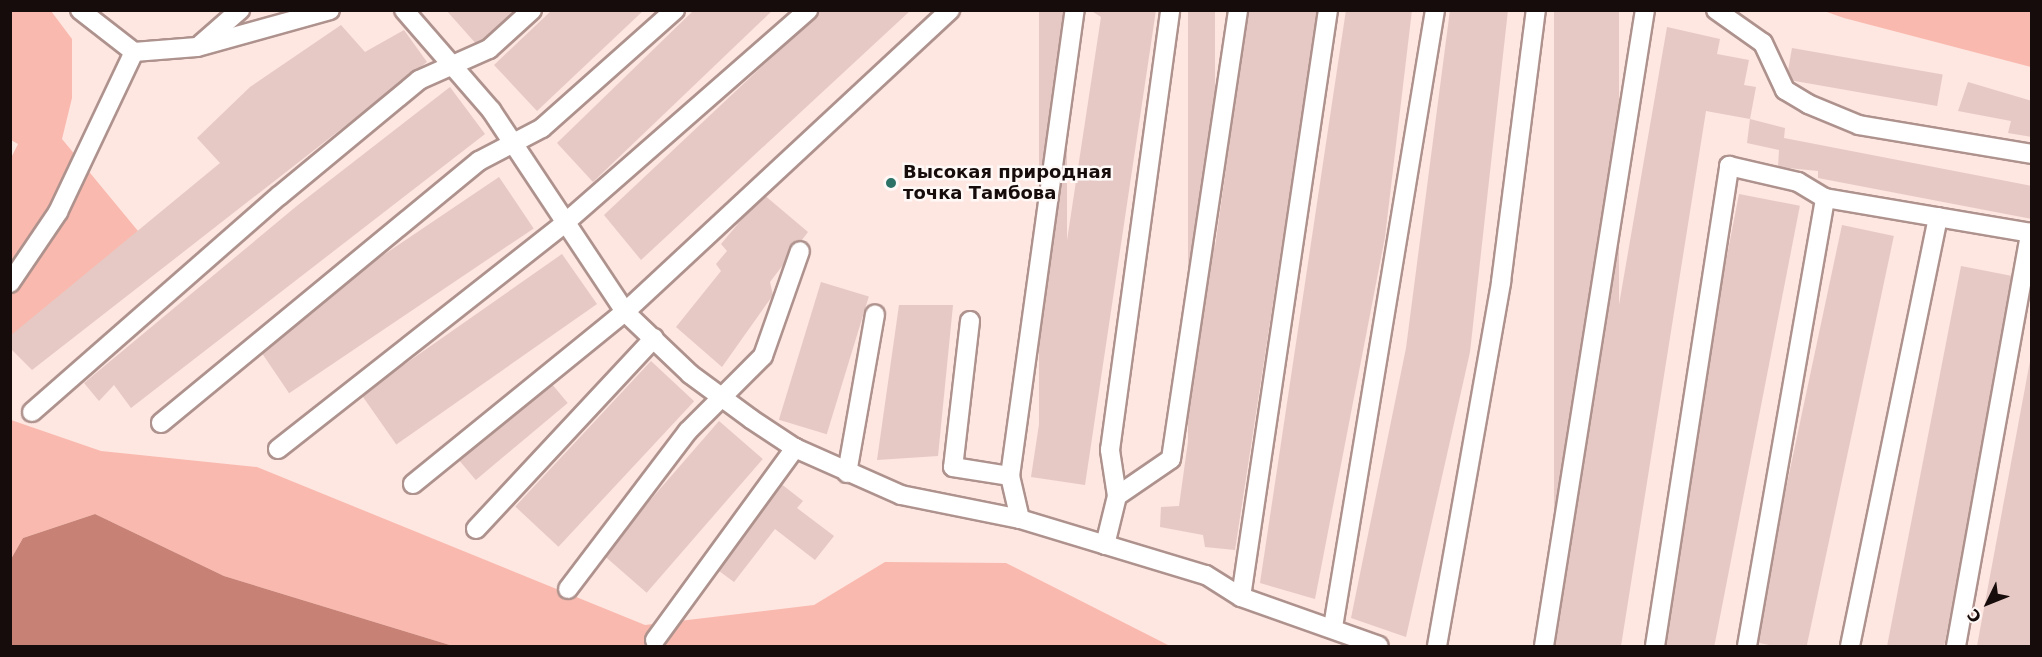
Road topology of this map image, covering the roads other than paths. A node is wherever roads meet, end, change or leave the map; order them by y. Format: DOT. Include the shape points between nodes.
graph roads {
  1 [pos="80,10"];
  2 [pos="240,10"];
  3 [pos="330,10"];
  4 [pos="404,10"];
  5 [pos="532,10"];
  6 [pos="675,10"];
  7 [pos="808,10"];
  8 [pos="950,10"];
  9 [pos="1075,10"];
  10 [pos="1170,10"];
  11 [pos="1238,10"];
  12 [pos="1328,10"];
  13 [pos="1435,10"];
  14 [pos="1536,10"];
  15 [pos="1645,10"];
  16 [pos="1716,10"];
  17 [pos="198,47"];
  18 [pos="134,52"];
  19 [pos="453,66"];
  20 [pos="515,144"];
  21 [pos="2031,154"];
  22 [pos="1825,198"];
  23 [pos="1938,217"];
  24 [pos="566,222"];
  25 [pos="2031,233"];
  26 [pos="800,251"];
  27 [pos="10,283"];
  28 [pos="625,312"];
  29 [pos="875,314"];
  30 [pos="970,321"];
  31 [pos="654,338"];
  32 [pos="720,399"];
  33 [pos="32,412"];
  34 [pos="161,423"];
  35 [pos="795,448"];
  36 [pos="278,449"];
  37 [pos="847,473"];
  38 [pos="1010,476"];
  39 [pos="413,484"];
  40 [pos="1117,496"];
  41 [pos="1020,519"];
  42 [pos="476,529"];
  43 [pos="1105,544"];
  44 [pos="568,589"];
  45 [pos="1241,597"];
  46 [pos="1333,627"];
  47 [pos="655,640"];
  48 [pos="1379,646"];
  49 [pos="1437,646"];
  50 [pos="1544,646"];
  51 [pos="1655,646"];
  52 [pos="1747,646"];
  53 [pos="1850,646"];
  54 [pos="1956,646"];
  1 -- 18 [label="lane"];
  2 -- 17 [label="lane"];
  3 -- 17 [label="lane"];
  4 -- 19 [label="lane"];
  5 -- 19 [label="lane" via="489,49"];
  6 -- 20 [label="lane" via="542,128"];
  7 -- 24 [label="lane"];
  8 -- 28 [label="lane"];
  9 -- 38 [label="lane"];
  10 -- 40 [label="lane" via="1110,450"];
  11 -- 40 [label="lane" via="1171,459"];
  12 -- 45 [label="lane"];
  13 -- 46 [label="lane"];
  14 -- 49 [label="lane" via="1501,282"];
  15 -- 50 [label="lane"];
  16 -- 21 [label="lane" via="1763,43 1785,90 1808,104 1859,125"];
  17 -- 18 [label="lane"];
  18 -- 27 [label="lane" via="58,212"];
  19 -- 20 [label="lane"];
  19 -- 33 [label="lane" via="419,80"];
  20 -- 24 [label="lane"];
  20 -- 34 [label="lane" via="479,161"];
  22 -- 23 [label="lane"];
  22 -- 51 [label="lane" via="1798,182 1729,166"];
  22 -- 52 [label="lane"];
  23 -- 25 [label="lane"];
  23 -- 53 [label="lane"];
  24 -- 28 [label="lane"];
  24 -- 36 [label="lane"];
  25 -- 54 [label="lane"];
  26 -- 32 [label="lane" via="763,356"];
  28 -- 31 [label="lane"];
  28 -- 39 [label="lane"];
  29 -- 37 [label="lane"];
  30 -- 38 [label="lane" via="953,467"];
  31 -- 32 [label="lane"];
  31 -- 42 [label="lane"];
  32 -- 35 [label="lane"];
  32 -- 44 [label="lane" via="688,431"];
  35 -- 37 [label="lane"];
  35 -- 47 [label="lane"];
  37 -- 41 [label="lane" via="901,495"];
  38 -- 41 [label="lane"];
  40 -- 43 [label="lane"];
  41 -- 43 [label="lane"];
  43 -- 45 [label="lane" via="1206,575"];
  45 -- 46 [label="lane"];
  46 -- 48 [label="lane"];
}
